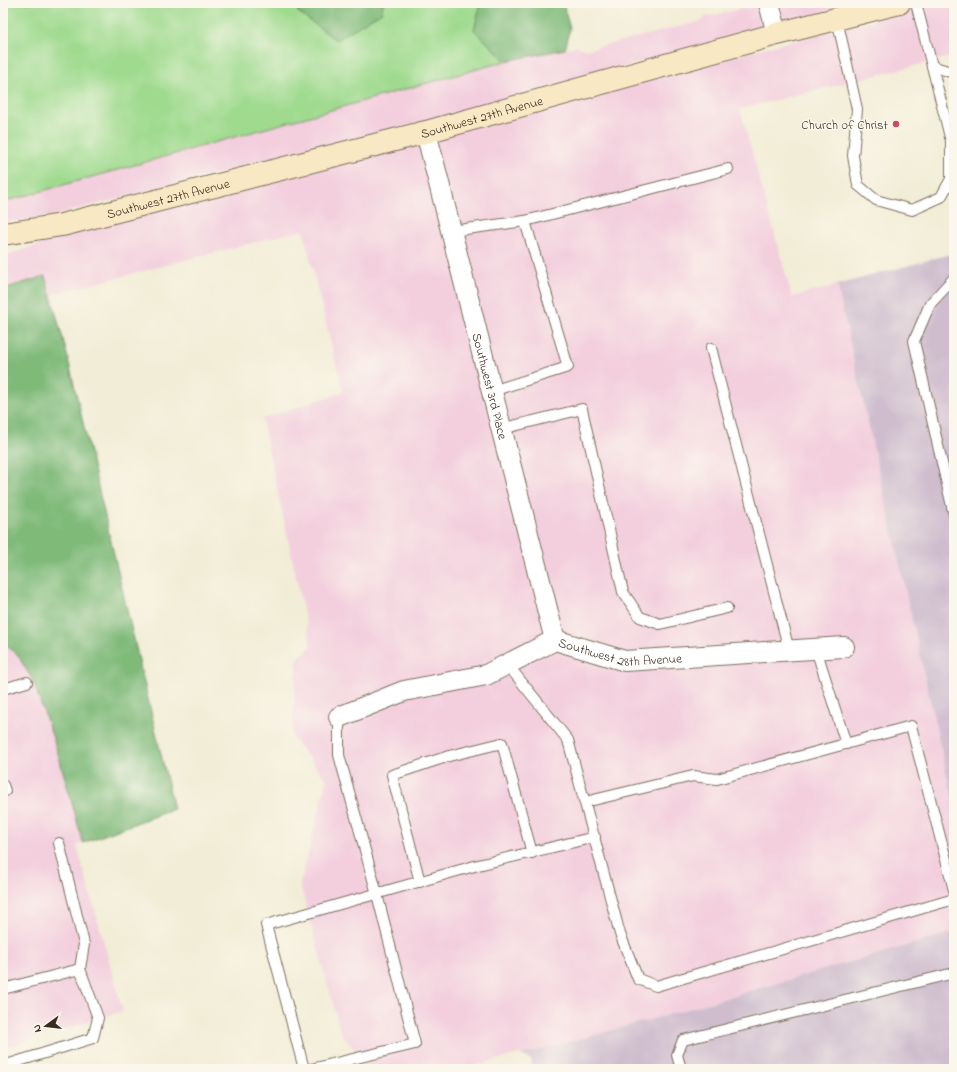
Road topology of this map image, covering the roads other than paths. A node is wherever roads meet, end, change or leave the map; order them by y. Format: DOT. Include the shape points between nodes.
graph roads {
  1 [pos="769,3"];
  2 [pos="899,3"];
  3 [pos="916,3"];
  4 [pos="837,19"];
  5 [pos="777,34"];
  6 [pos="932,66"];
  7 [pos="954,73"];
  8 [pos="426,132"];
  9 [pos="728,169"];
  10 [pos="525,221"];
  11 [pos="62,225"];
  12 [pos="451,231"];
  13 [pos="3,234"];
  14 [pos="3,246"];
  15 [pos="954,278"];
  16 [pos="711,348"];
  17 [pos="492,391"];
  18 [pos="501,429"];
  19 [pos="954,515"];
  20 [pos="727,608"];
  21 [pos="555,640"];
  22 [pos="844,647"];
  23 [pos="816,649"];
  24 [pos="789,650"];
  25 [pos="507,664"];
  26 [pos="27,682"];
  27 [pos="3,689"];
  28 [pos="339,717"];
  29 [pos="846,744"];
  30 [pos="585,802"];
  31 [pos="595,838"];
  32 [pos="59,843"];
  33 [pos="532,853"];
  34 [pos="420,882"];
  35 [pos="954,890"];
  36 [pos="377,894"];
  37 [pos="954,899"];
  38 [pos="80,969"];
  39 [pos="954,973"];
  40 [pos="3,989"];
  41 [pos="3,1066"];
  42 [pos="304,1069"];
  43 [pos="311,1069"];
  44 [pos="681,1069"];
  1 -- 5 [label="street"];
  2 -- 4 [label="main road, Southwest 27th Avenue"];
  3 -- 6 [label="lane"];
  4 -- 5 [label="main road, Southwest 27th Avenue"];
  4 -- 6 [label="lane" via="857,109 853,156 858,185 876,200 912,210 941,197 951,179 951,141"];
  5 -- 8 [label="main road, Southwest 27th Avenue"];
  6 -- 7 [label="lane"];
  8 -- 11 [label="main road, Southwest 27th Avenue"];
  8 -- 12 [label="street, Southwest 3rd Place"];
  9 -- 10 [label="lane"];
  10 -- 12 [label="lane"];
  10 -- 17 [label="lane" via="568,367"];
  11 -- 13 [label="main road, Southwest 27th Avenue"];
  11 -- 14 [label="main road, Southwest 27th Avenue"];
  12 -- 17 [label="street, Southwest 3rd Place"];
  15 -- 19 [label="lane" via="930,304 914,341"];
  16 -- 24 [label="lane"];
  17 -- 18 [label="street, Southwest 3rd Place"];
  18 -- 20 [label="lane" via="582,409 623,592 640,617 660,624"];
  18 -- 21 [label="street, Southwest 3rd Place"];
  21 -- 24 [label="street, Southwest 28th Avenue" via="625,661"];
  21 -- 25 [label="street, Southwest 28th Avenue"];
  22 -- 23 [label="street, Southwest 28th Avenue"];
  23 -- 24 [label="street, Southwest 28th Avenue"];
  23 -- 29 [label="lane"];
  25 -- 28 [label="street, Southwest 28th Avenue" via="486,675 404,691"];
  25 -- 30 [label="lane" via="568,740"];
  26 -- 27 [label="lane"];
  28 -- 36 [label="lane" via="339,755"];
  29 -- 30 [label="lane" via="716,779 693,776"];
  29 -- 35 [label="lane" via="911,726"];
  30 -- 31 [label="lane"];
  31 -- 33 [label="lane"];
  31 -- 37 [label="lane" via="620,934 638,979 656,986"];
  32 -- 38 [label="lane" via="84,944"];
  33 -- 34 [label="lane"];
  33 -- 34 [label="lane" via="502,743 449,756 392,774"];
  34 -- 36 [label="lane"];
  36 -- 42 [label="lane" via="266,925"];
  36 -- 43 [label="lane" via="415,1044"];
  38 -- 40 [label="lane"];
  38 -- 41 [label="lane" via="98,1018 93,1038"];
  39 -- 44 [label="lane" via="682,1040 677,1055"];
}
